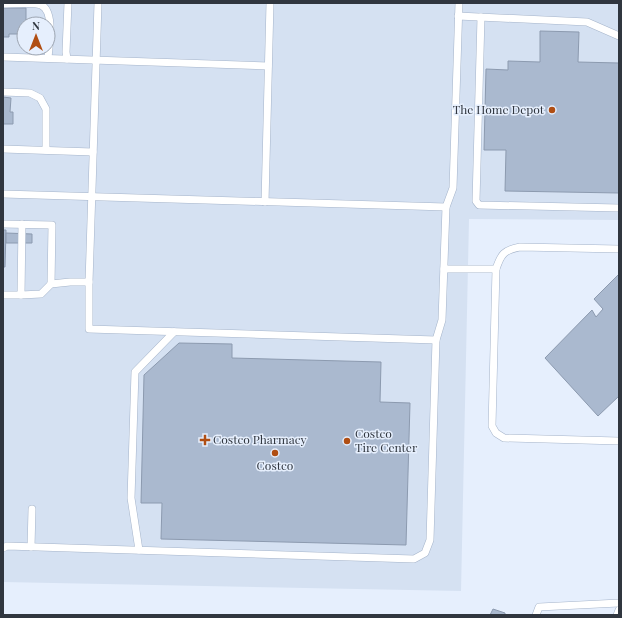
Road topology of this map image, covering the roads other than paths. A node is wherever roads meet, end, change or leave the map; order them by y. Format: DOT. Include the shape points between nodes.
graph roads {
  1 [pos="68,3"];
  2 [pos="98,3"];
  3 [pos="270,3"];
  4 [pos="458,3"];
  5 [pos="3,4"];
  6 [pos="458,16"];
  7 [pos="481,17"];
  8 [pos="619,36"];
  9 [pos="3,57"];
  10 [pos="48,58"];
  11 [pos="67,59"];
  12 [pos="96,60"];
  13 [pos="268,66"];
  14 [pos="3,92"];
  15 [pos="3,149"];
  16 [pos="46,150"];
  17 [pos="93,152"];
  18 [pos="3,194"];
  19 [pos="92,197"];
  20 [pos="265,202"];
  21 [pos="446,207"];
  22 [pos="619,208"];
  23 [pos="3,224"];
  24 [pos="22,224"];
  25 [pos="619,249"];
  26 [pos="444,269"];
  27 [pos="496,269"];
  28 [pos="89,282"];
  29 [pos="51,284"];
  30 [pos="3,295"];
  31 [pos="21,295"];
  32 [pos="174,332"];
  33 [pos="436,340"];
  34 [pos="619,441"];
  35 [pos="32,509"];
  36 [pos="31,547"];
  37 [pos="3,548"];
  38 [pos="139,550"];
  39 [pos="619,603"];
  40 [pos="619,610"];
  41 [pos="536,615"];
  42 [pos="617,615"];
  1 -- 11 [label="lane"];
  2 -- 12 [label="lane"];
  3 -- 13 [label="lane"];
  4 -- 6 [label="lane"];
  5 -- 10 [label="lane" via="40,4 46,9 50,16"];
  6 -- 7 [label="lane"];
  6 -- 21 [label="lane" via="453,188"];
  7 -- 8 [label="lane" via="587,22"];
  7 -- 22 [label="lane" via="476,201 479,205"];
  9 -- 10 [label="lane"];
  10 -- 11 [label="lane"];
  11 -- 12 [label="lane"];
  12 -- 13 [label="lane"];
  12 -- 17 [label="lane"];
  13 -- 20 [label="lane"];
  14 -- 16 [label="lane" via="30,93 40,98 46,109"];
  15 -- 16 [label="lane"];
  16 -- 17 [label="lane"];
  17 -- 19 [label="lane"];
  18 -- 19 [label="lane"];
  19 -- 20 [label="lane"];
  19 -- 28 [label="lane"];
  20 -- 21 [label="lane"];
  21 -- 26 [label="lane"];
  23 -- 24 [label="lane"];
  24 -- 29 [label="lane" via="52,225"];
  24 -- 31 [label="lane"];
  25 -- 27 [label="lane" via="520,247 510,249 500,258"];
  26 -- 27 [label="lane"];
  26 -- 33 [label="lane" via="442,320"];
  27 -- 34 [label="lane" via="492,426 496,434 504,438"];
  28 -- 29 [label="lane"];
  28 -- 32 [label="lane" via="89,329"];
  29 -- 31 [label="lane" via="41,294"];
  30 -- 31 [label="lane"];
  32 -- 33 [label="lane"];
  32 -- 38 [label="lane" via="135,372 130,498"];
  33 -- 38 [label="lane" via="430,540 425,552 414,559"];
  35 -- 36 [label="lane"];
  36 -- 37 [label="lane"];
  36 -- 38 [label="lane"];
  39 -- 41 [label="lane" via="539,607"];
  40 -- 42 [label="lane"];
}
